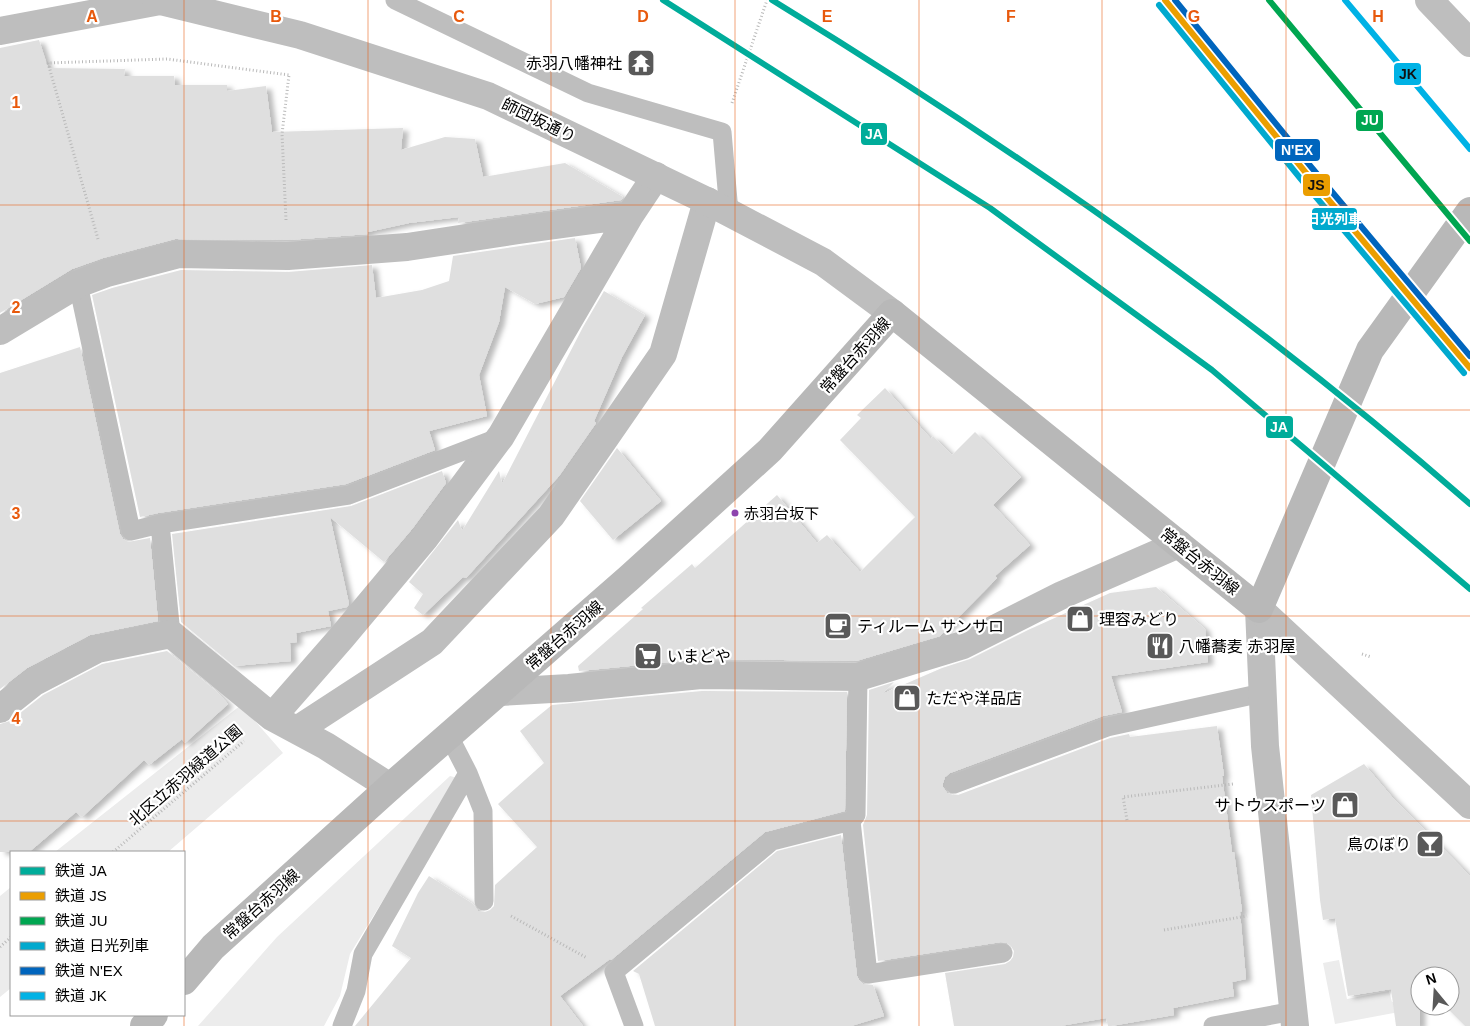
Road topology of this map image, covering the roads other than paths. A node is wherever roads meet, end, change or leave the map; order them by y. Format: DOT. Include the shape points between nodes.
graph roads {
  1 [pos="394,0"];
  2 [pos="1429,0"];
  3 [pos="158,1"];
  4 [pos="0,31"];
  5 [pos="1470,43"];
  6 [pos="656,176"];
  7 [pos="718,207"];
  8 [pos="1470,211"];
  9 [pos="630,215"];
  10 [pos="78,284"];
  11 [pos="892,313"];
  12 [pos="0,332"];
  13 [pos="501,436"];
  14 [pos="160,524"];
  15 [pos="1179,544"];
  16 [pos="1259,609"];
  17 [pos="171,634"];
  18 [pos="858,677"];
  19 [pos="500,692"];
  20 [pos="1262,693"];
  21 [pos="0,709"];
  22 [pos="272,716"];
  23 [pos="297,730"];
  24 [pos="450,736"];
  25 [pos="468,773"];
  26 [pos="954,784"];
  27 [pos="390,787"];
  28 [pos="1470,805"];
  29 [pos="851,821"];
  30 [pos="484,901"];
  31 [pos="1004,952"];
  32 [pos="185,979"];
  33 [pos="153,1016"];
  34 [pos="1294,1018"];
  35 [pos="144,1026"];
  36 [pos="342,1026"];
  37 [pos="634,1026"];
  38 [pos="1213,1026"];
  1 -- 7 [label="lane" via="588,93 722,132"];
  2 -- 5 [label="street"];
  3 -- 4 [label="street"];
  3 -- 6 [label="street, 師団坂通り" via="300,36 488,96"];
  6 -- 7 [label="street, 師団坂通り"];
  6 -- 9 [label="street"];
  7 -- 11 [label="street, 師団坂通り" via="823,262"];
  7 -- 23 [label="street" via="663,354 551,516 432,642"];
  8 -- 16 [label="main road, 常盤台赤羽線" via="1370,350"];
  9 -- 10 [label="street" via="407,247 288,256 178,254"];
  9 -- 13 [label="street"];
  10 -- 12 [label="street"];
  10 -- 14 [label="lane" via="131,531"];
  11 -- 15 [label="main road, 常盤台赤羽線"];
  11 -- 19 [label="main road, 常盤台赤羽線" via="770,450"];
  13 -- 14 [label="lane" via="349,496"];
  13 -- 22 [label="street" via="424,540"];
  14 -- 17 [label="lane"];
  15 -- 16 [label="main road, 常盤台赤羽線"];
  15 -- 18 [label="street" via="1062,595 963,644"];
  16 -- 20 [label="street"];
  16 -- 28 [label="street"];
  17 -- 21 [label="street" via="97,649 34,682"];
  17 -- 22 [label="street"];
  18 -- 19 [label="street" via="701,675"];
  18 -- 29 [label="lane" via="856,815"];
  19 -- 24 [label="main road, 常盤台赤羽線"];
  20 -- 26 [label="lane" via="1107,727"];
  20 -- 34 [label="street"];
  22 -- 23 [label="street"];
  23 -- 27 [label="street"];
  24 -- 25 [label="lane"];
  24 -- 27 [label="main road, 常盤台赤羽線"];
  25 -- 30 [label="lane" via="483,811"];
  25 -- 36 [label="lane" via="363,954 356,992"];
  27 -- 32 [label="main road, 常盤台赤羽線" via="213,947"];
  29 -- 31 [label="lane" via="868,974"];
  29 -- 37 [label="lane" via="772,841 614,972"];
  33 -- 35 [label="main road"];
  34 -- 38 [label="lane"];
}
